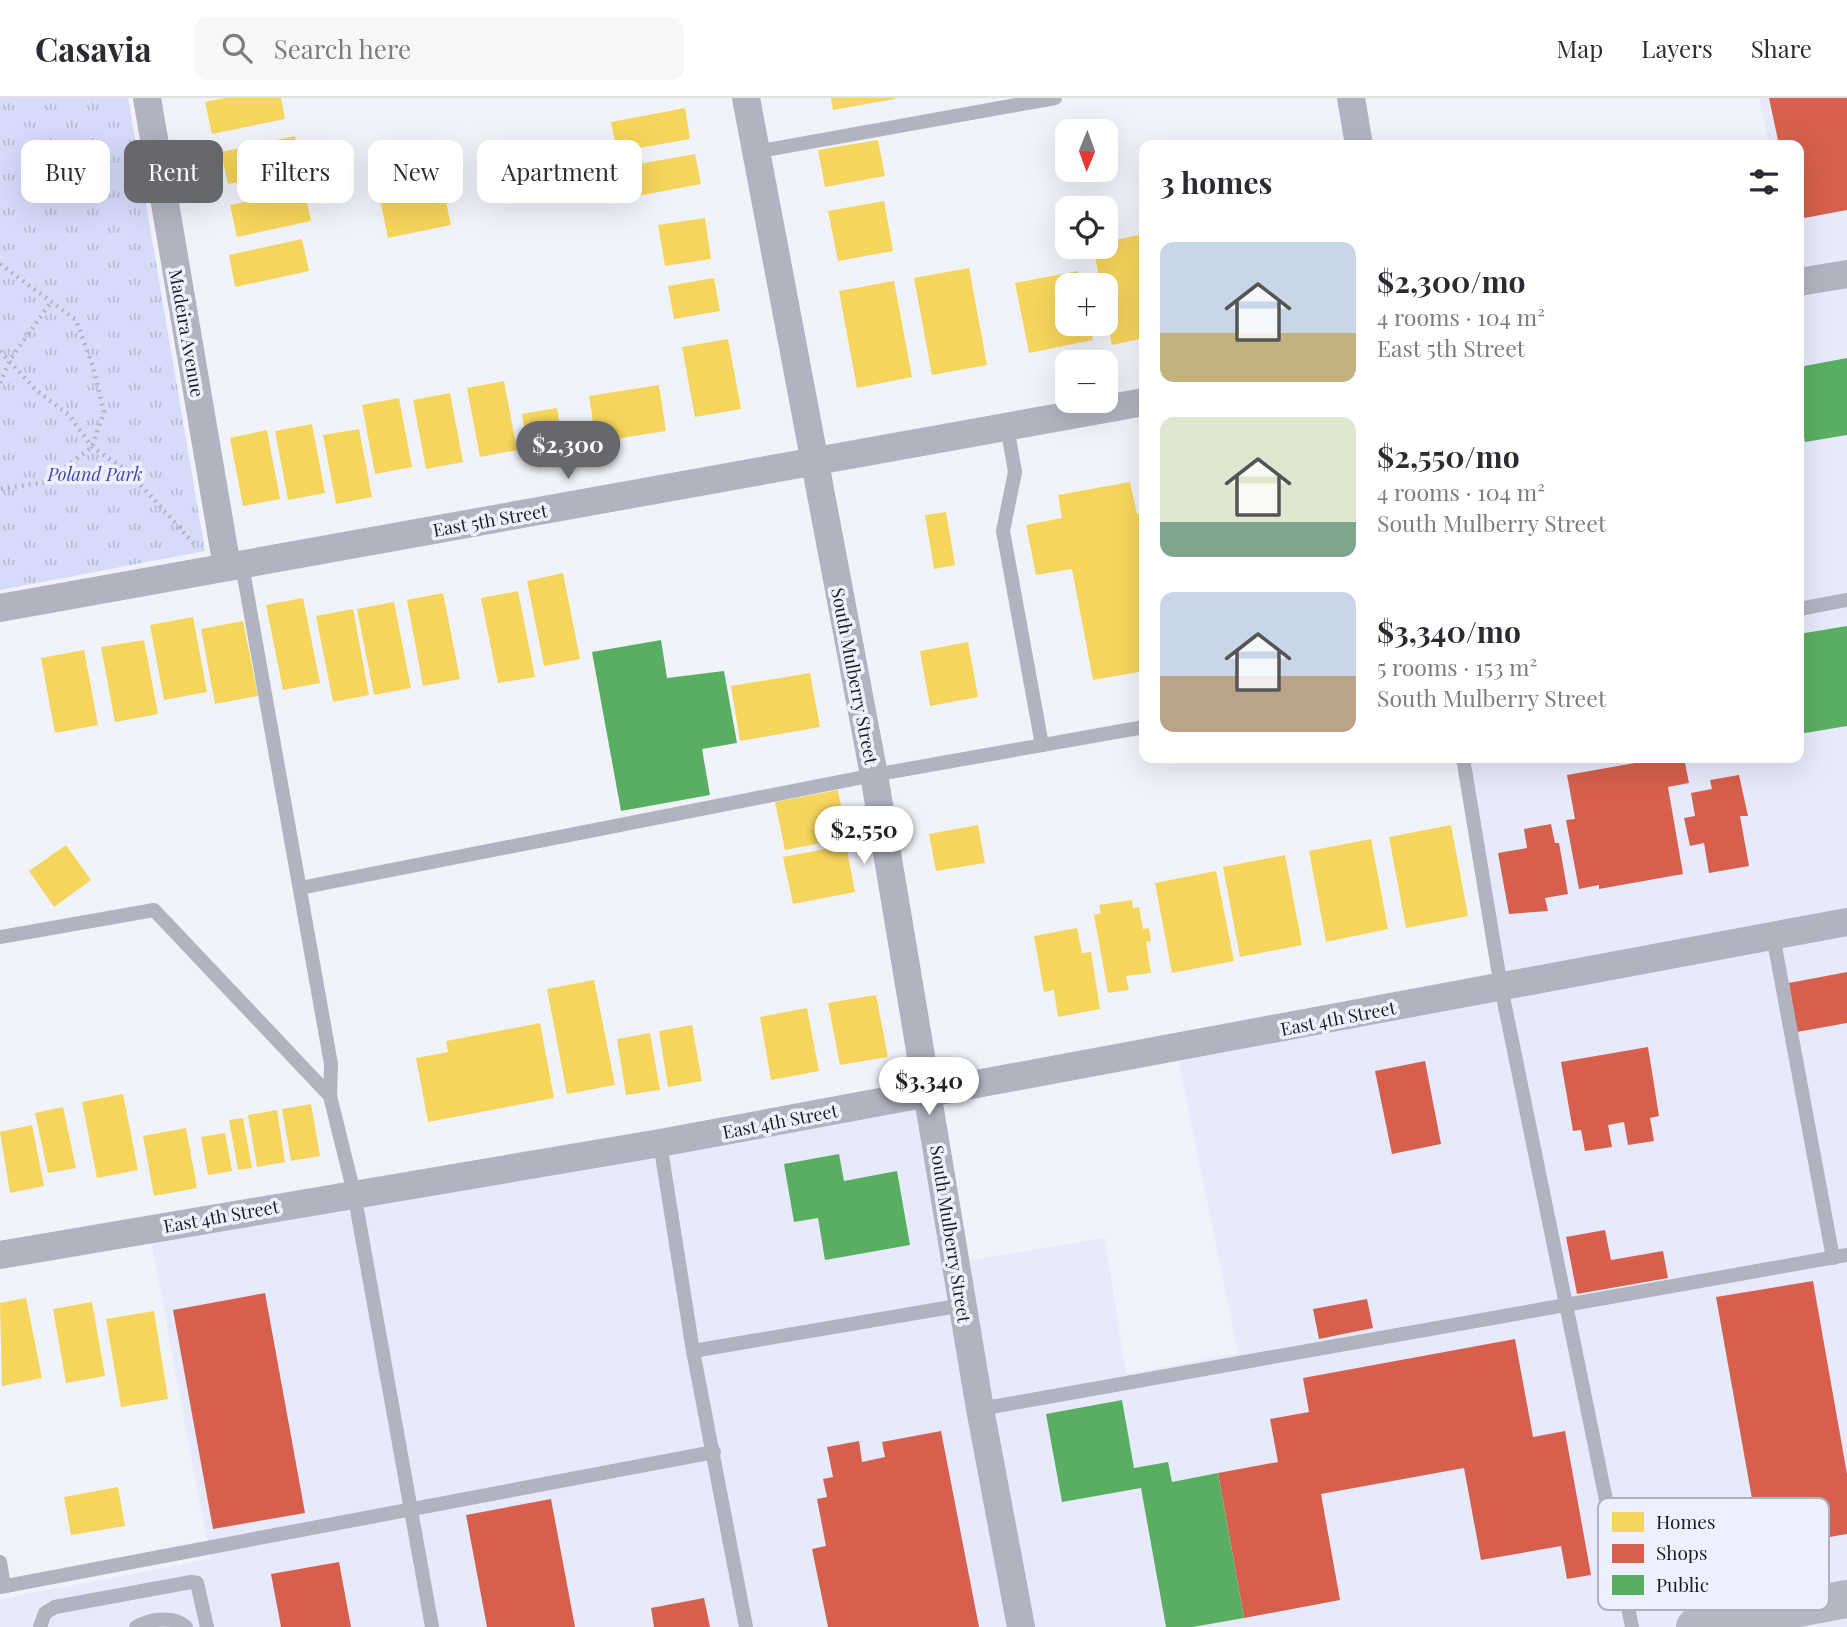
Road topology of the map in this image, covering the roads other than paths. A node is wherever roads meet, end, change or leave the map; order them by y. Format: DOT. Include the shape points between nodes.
graph roads {
  1 [pos="147,98"];
  2 [pos="746,98"];
  3 [pos="1055,98"];
  4 [pos="1351,98"];
  5 [pos="1358,140"];
  6 [pos="755,152"];
  7 [pos="1847,274"];
  8 [pos="1804,281"];
  9 [pos="1139,402"];
  10 [pos="1007,426"];
  11 [pos="816,462"];
  12 [pos="234,566"];
  13 [pos="1847,600"];
  14 [pos="1804,607"];
  15 [pos="0,608"];
  16 [pos="1139,728"];
  17 [pos="1042,745"];
  18 [pos="1464,763"];
  19 [pos="874,775"];
  20 [pos="300,888"];
  21 [pos="1847,922"];
  22 [pos="1773,936"];
  23 [pos="0,937"];
  24 [pos="1501,987"];
  25 [pos="928,1093"];
  26 [pos="330,1096"];
  27 [pos="660,1143"];
  28 [pos="355,1193"];
  29 [pos="0,1255"];
  30 [pos="1840,1256"];
  31 [pos="963,1305"];
  32 [pos="1566,1305"];
  33 [pos="693,1351"];
  34 [pos="980,1409"];
  35 [pos="714,1452"];
  36 [pos="1606,1498"];
  37 [pos="411,1509"];
  38 [pos="0,1562"];
  39 [pos="2,1587"];
  40 [pos="1847,1599"];
  41 [pos="1829,1602"];
  42 [pos="1790,1610"];
  43 [pos="1713,1625"];
  44 [pos="40,1627"];
  45 [pos="136,1627"];
  46 [pos="186,1627"];
  47 [pos="207,1627"];
  48 [pos="432,1627"];
  49 [pos="746,1627"];
  50 [pos="1021,1627"];
  1 -- 12 [label="street, Madeira Avenue"];
  2 -- 6 [label="street, South Mulberry Street"];
  3 -- 6 [label="lane"];
  4 -- 5 [label="street"];
  6 -- 11 [label="street, South Mulberry Street"];
  7 -- 8 [label="street"];
  9 -- 10 [label="street, East 5th Street"];
  10 -- 11 [label="street, East 5th Street"];
  10 -- 17 [label="lane" via="1015,472 1003,531"];
  11 -- 12 [label="street, East 5th Street"];
  11 -- 19 [label="street, South Mulberry Street"];
  12 -- 15 [label="street, East 5th Street"];
  12 -- 20 [label="lane"];
  13 -- 14 [label="lane"];
  16 -- 17 [label="lane"];
  17 -- 19 [label="lane"];
  18 -- 24 [label="lane"];
  19 -- 20 [label="lane"];
  19 -- 25 [label="street, South Mulberry Street"];
  20 -- 26 [label="lane" via="331,1064"];
  21 -- 22 [label="street, East 4th Street"];
  22 -- 24 [label="street, East 4th Street"];
  22 -- 30 [label="lane"];
  23 -- 26 [label="lane" via="154,910"];
  24 -- 25 [label="street, East 4th Street"];
  24 -- 32 [label="lane"];
  25 -- 27 [label="street, East 4th Street"];
  25 -- 31 [label="street, South Mulberry Street"];
  26 -- 28 [label="lane"];
  27 -- 28 [label="street, East 4th Street"];
  27 -- 33 [label="lane"];
  28 -- 29 [label="street, East 4th Street"];
  28 -- 37 [label="lane"];
  30 -- 32 [label="lane"];
  31 -- 33 [label="lane"];
  31 -- 34 [label="street, South Mulberry Street"];
  32 -- 34 [label="lane"];
  32 -- 36 [label="lane"];
  33 -- 35 [label="lane"];
  34 -- 50 [label="street, South Mulberry Street"];
  35 -- 37 [label="lane"];
  35 -- 49 [label="lane"];
  37 -- 39 [label="lane"];
  37 -- 48 [label="lane"];
  38 -- 39 [label="lane"];
  40 -- 41 [label="main road"];
  42 -- 43 [label="main road"];
  44 -- 47 [label="lane" via="45,1613 55,1607 191,1582 200,1589"];
  45 -- 46 [label="lane" via="163,1620 177,1620"];
}
